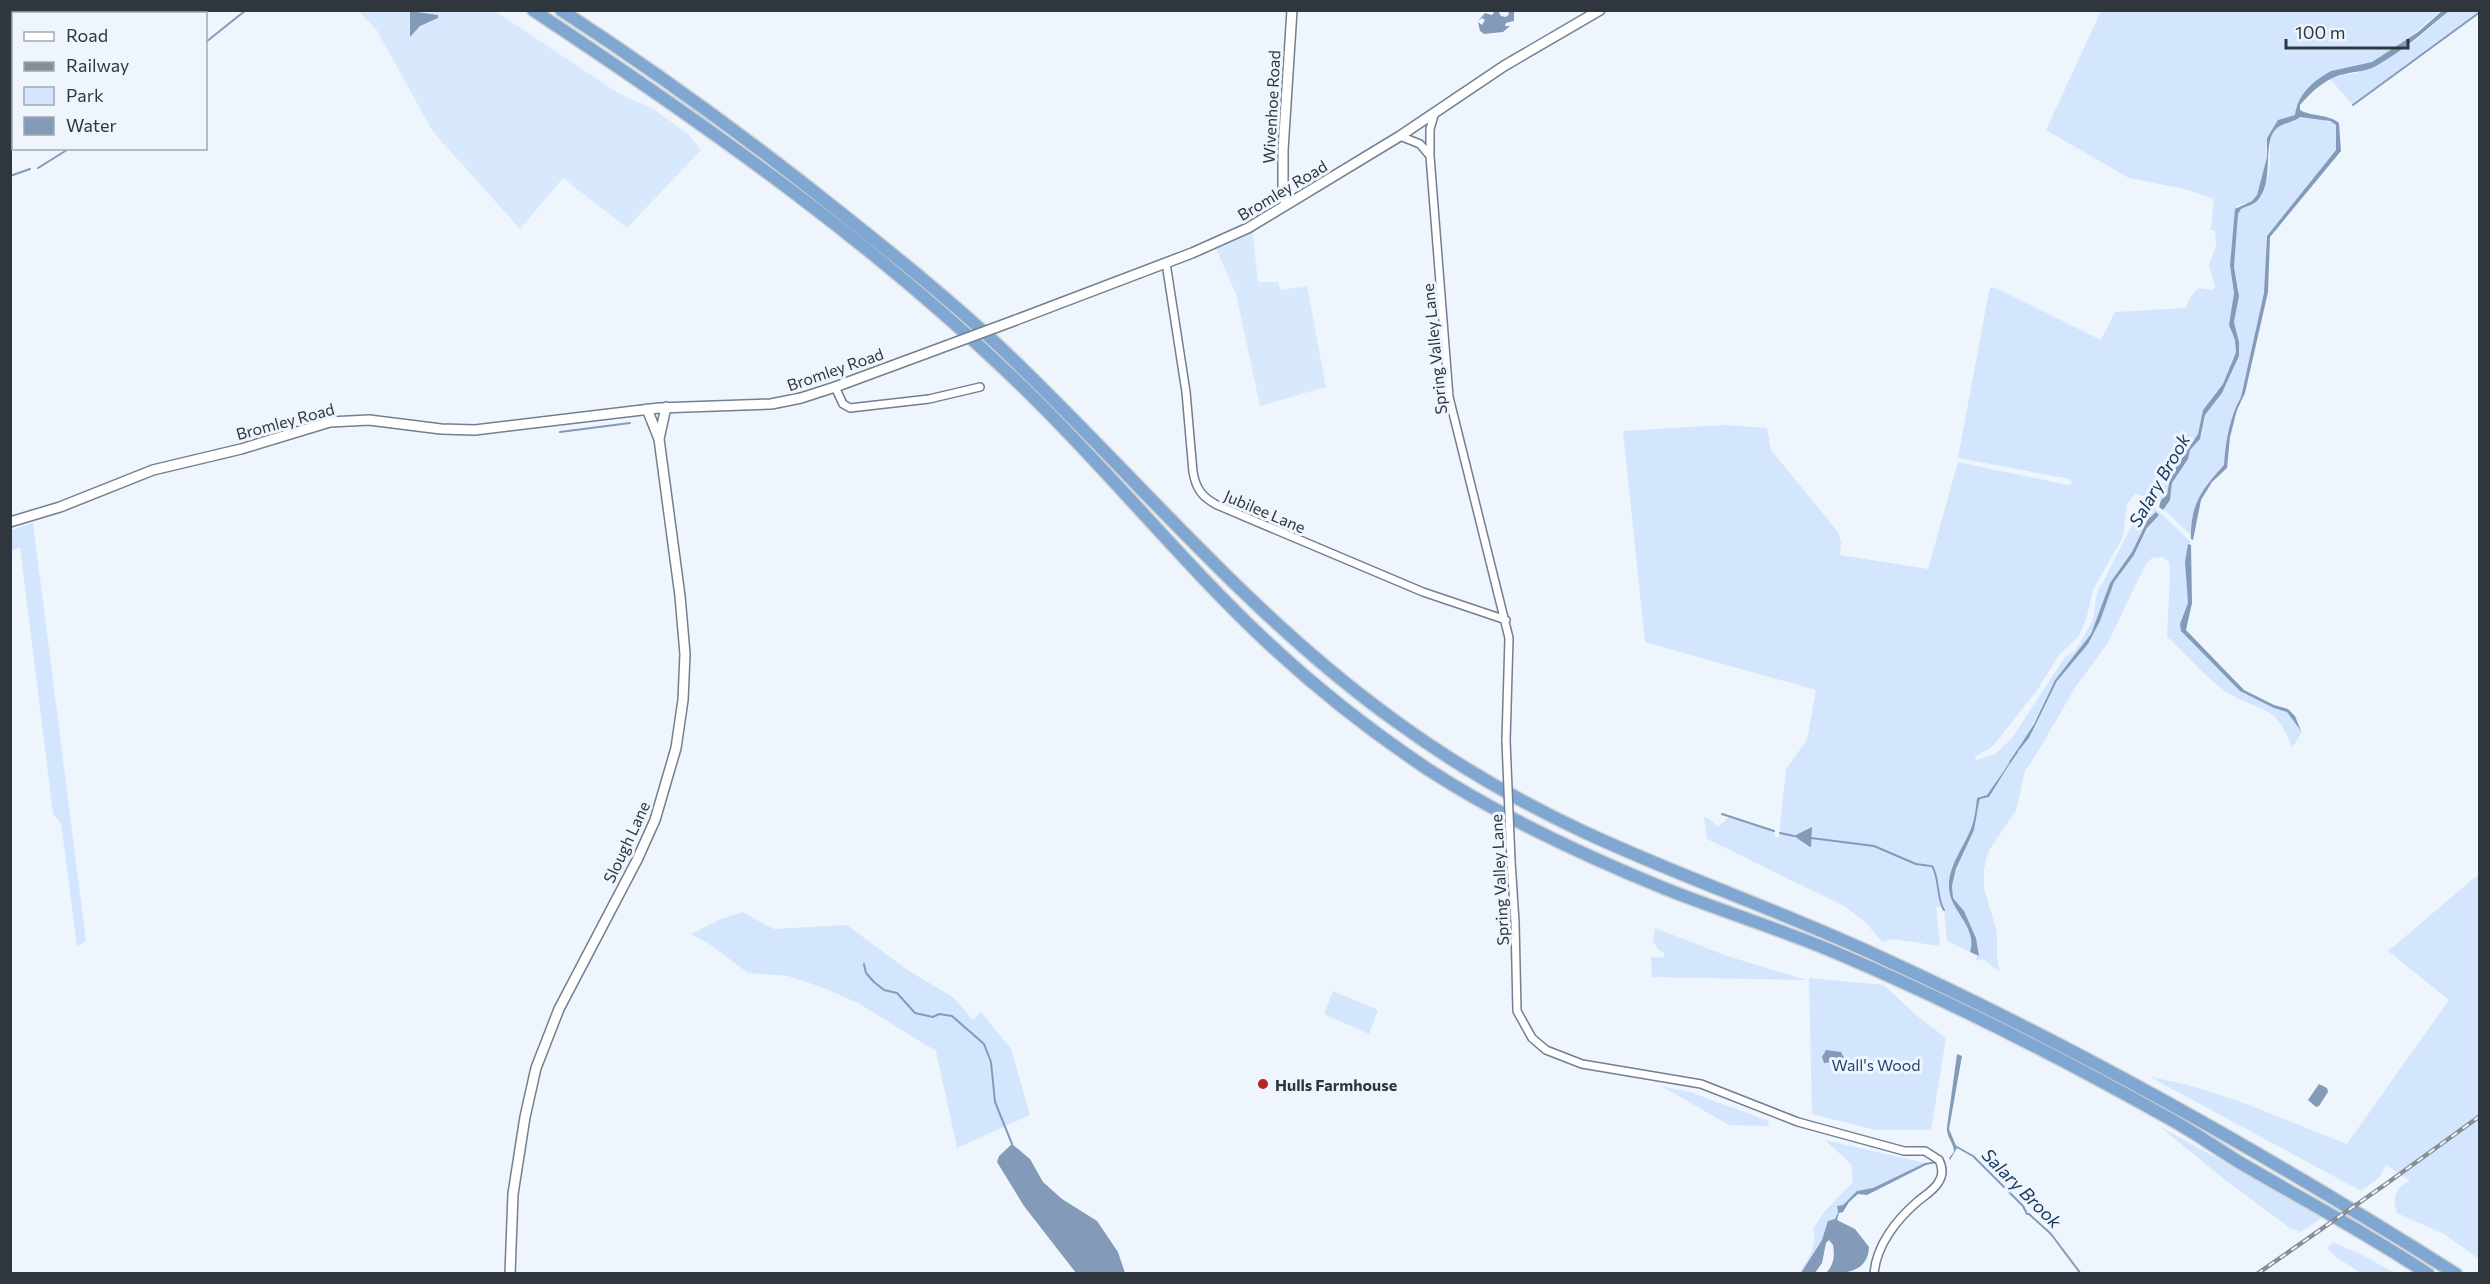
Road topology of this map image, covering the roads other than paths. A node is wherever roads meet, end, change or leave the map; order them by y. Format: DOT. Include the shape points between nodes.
graph roads {
  1 [pos="533,10"];
  2 [pos="561,10"];
  3 [pos="1292,10"];
  4 [pos="1600,10"];
  5 [pos="1435,112"];
  6 [pos="1400,136"];
  7 [pos="1430,156"];
  8 [pos="1286,205"];
  9 [pos="1166,263"];
  10 [pos="835,387"];
  11 [pos="980,387"];
  12 [pos="666,407"];
  13 [pos="647,409"];
  14 [pos="659,439"];
  15 [pos="10,522"];
  16 [pos="1506,620"];
  17 [pos="510,1274"];
  18 [pos="1874,1274"];
  19 [pos="2428,1274"];
  20 [pos="2457,1274"];
  1 -- 19 [label="highway" via="706,127 895,274 1034,398 1267,642 1430,770 1566,845 1666,889 1837,953 2018,1039 2175,1122 2384,1244"];
  2 -- 20 [label="highway" via="680,91 891,253 1005,351 1288,634 1394,721 1471,772 1578,829 1815,926 2168,1101"];
  3 -- 8 [label="street, Wivenhoe Road" via="1283,150 1282,192"];
  4 -- 5 [label="street, Bromley Road"];
  5 -- 6 [label="street, Bromley Road"];
  5 -- 7 [label="street, Spring Valley Lane" via="1430,129"];
  6 -- 7 [label="street" via="1420,144"];
  6 -- 8 [label="street, Bromley Road"];
  7 -- 16 [label="street, Spring Valley Lane" via="1449,397"];
  8 -- 9 [label="street, Bromley Road" via="1229,237"];
  9 -- 10 [label="street, Bromley Road, bridge"];
  9 -- 16 [label="street, Jubilee Lane" via="1186,392 1193,472 1200,493 1217,506 1365,568"];
  10 -- 11 [label="street" via="843,404 850,408 929,399"];
  10 -- 12 [label="street, Bromley Road" via="771,404"];
  12 -- 13 [label="street, Bromley Road"];
  12 -- 14 [label="street, Slough Lane"];
  13 -- 14 [label="street"];
  13 -- 15 [label="street, Bromley Road" via="475,430 369,420 330,422 153,470"];
  14 -- 17 [label="street, Slough Lane" via="685,654 676,748 655,820 559,1009 536,1068 513,1188"];
  16 -- 18 [label="street, Spring Valley Lane, bridge" via="1506,741 1517,1011 1532,1038 1566,1060 1701,1084 1798,1122 1900,1150 1925,1151 1939,1160 1942,1172 1938,1184 1905,1213 1889,1234 1877,1251"];
}
